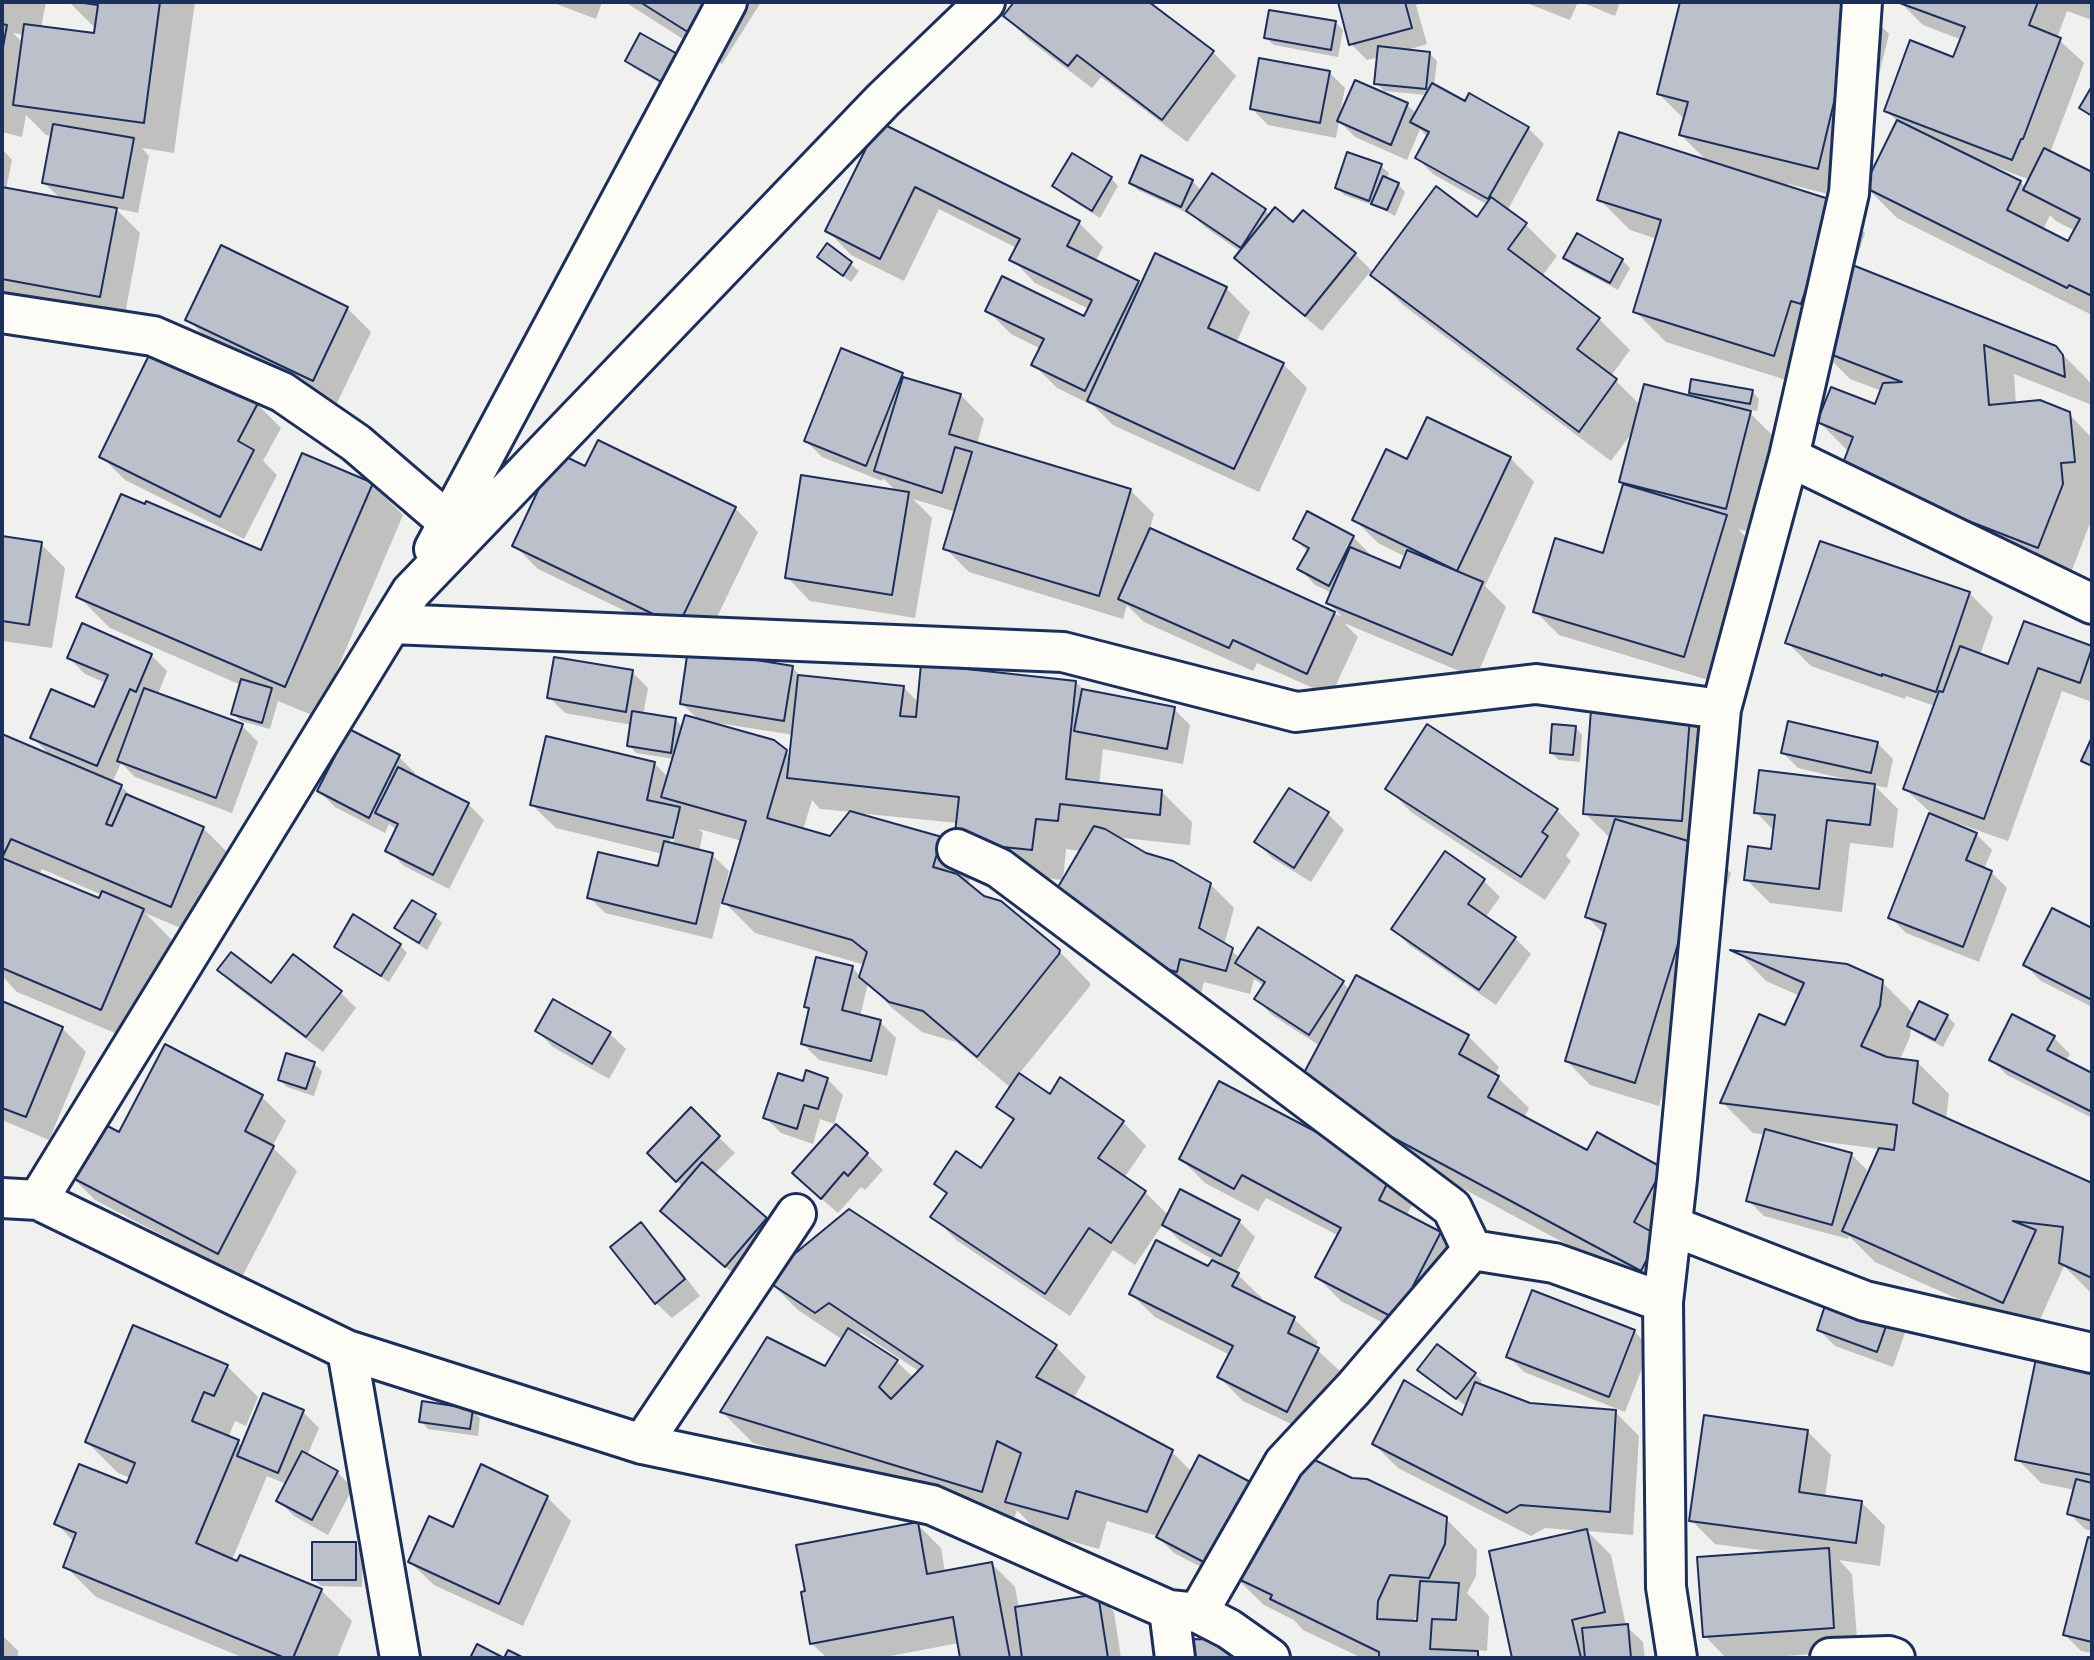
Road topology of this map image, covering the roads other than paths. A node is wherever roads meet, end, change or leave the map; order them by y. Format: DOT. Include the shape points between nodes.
graph roads {
  1 [pos="727,2"];
  2 [pos="985,2"];
  3 [pos="1862,2"];
  4 [pos="2,313"];
  5 [pos="1789,457"];
  6 [pos="449,522"];
  7 [pos="2092,604"];
  8 [pos="402,608"];
  9 [pos="1721,709"];
  10 [pos="957,849"];
  11 [pos="20,1199"];
  12 [pos="796,1214"];
  13 [pos="1672,1226"];
  14 [pos="1472,1250"];
  15 [pos="1663,1302"];
  16 [pos="347,1350"];
  17 [pos="2092,1353"];
  18 [pos="642,1444"];
  19 [pos="1184,1611"];
  20 [pos="400,1658"];
  21 [pos="1175,1658"];
  22 [pos="1270,1658"];
  23 [pos="1677,1658"];
  24 [pos="1830,1658"];
  25 [pos="1895,1658"];
  1 -- 6 [label="street"];
  2 -- 8 [label="street" via="883,100"];
  3 -- 5 [label="street" via="1849,193"];
  4 -- 6 [label="street" via="153,336 282,392 356,443"];
  5 -- 7 [label="street"];
  5 -- 9 [label="street"];
  6 -- 8 [label="street"];
  8 -- 9 [label="street" via="1063,652 1296,712 1536,684"];
  8 -- 11 [label="street"];
  9 -- 13 [label="street"];
  10 -- 14 [label="street" via="999,868 1452,1208"];
  11 -- 16 [label="street"];
  12 -- 18 [label="street"];
  13 -- 15 [label="street"];
  13 -- 17 [label="street" via="1865,1301"];
  14 -- 15 [label="street" via="1555,1263"];
  14 -- 19 [label="street" via="1284,1464"];
  15 -- 23 [label="street" via="1666,1587"];
  16 -- 18 [label="street"];
  16 -- 20 [label="street"];
  18 -- 19 [label="street" via="932,1505"];
  19 -- 21 [label="street"];
  19 -- 22 [label="street" via="1229,1629"];
  24 -- 25 [label="street"];
}
